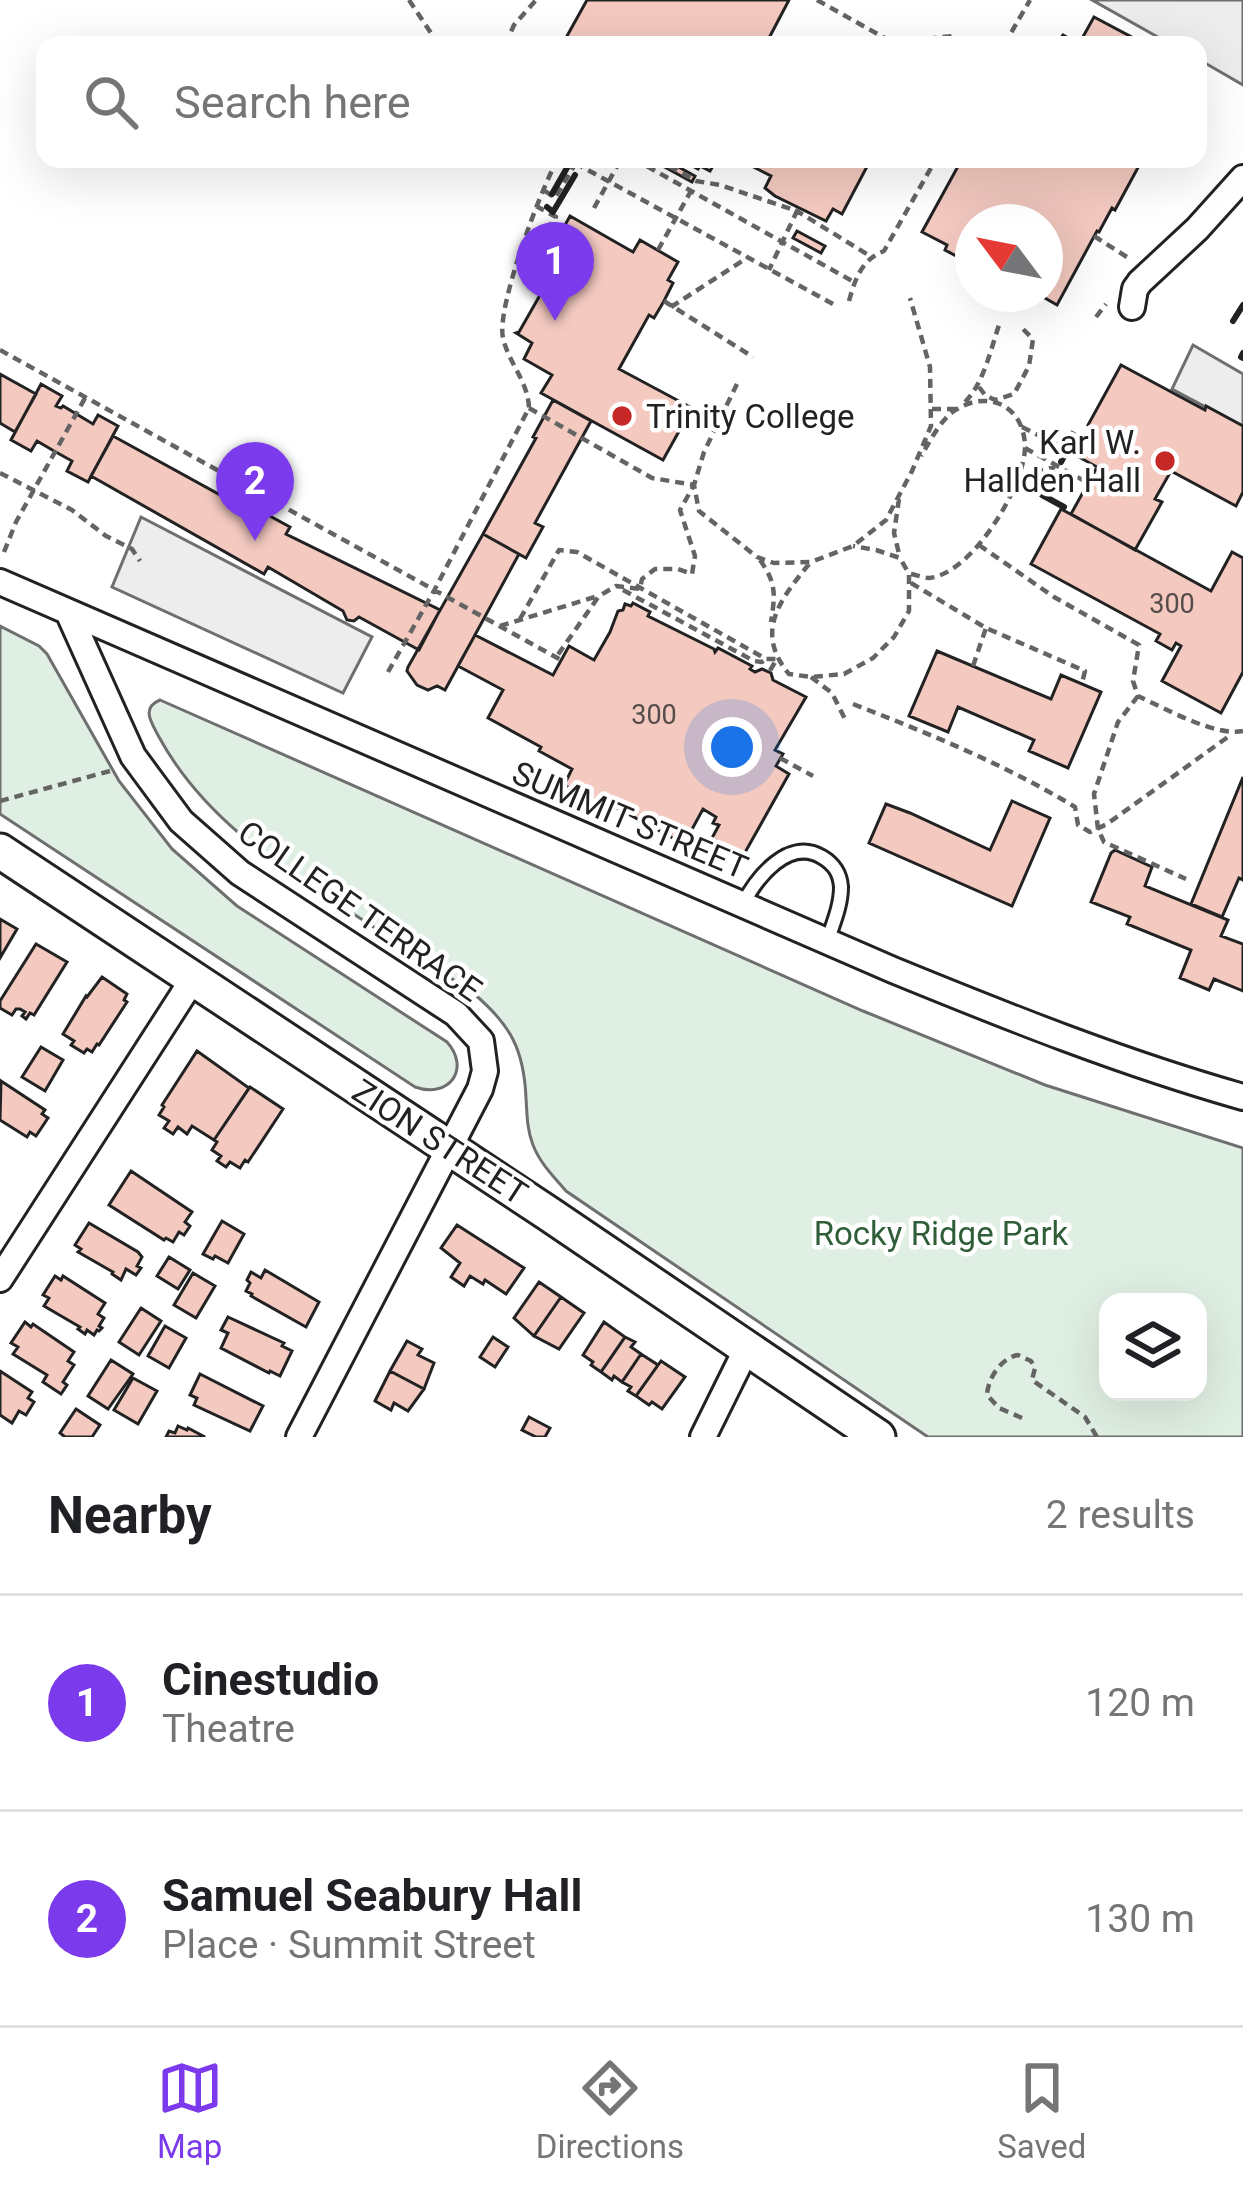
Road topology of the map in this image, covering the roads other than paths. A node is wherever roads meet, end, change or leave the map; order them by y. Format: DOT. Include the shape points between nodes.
graph roads {
  1 [pos="1243,178"];
  2 [pos="1132,307"];
  3 [pos="0,582"];
  4 [pos="69,614"];
  5 [pos="0,851"];
  6 [pos="742,905"];
  7 [pos="827,942"];
  8 [pos="193,979"];
  9 [pos="1243,1097"];
  10 [pos="450,1150"];
  11 [pos="0,1279"];
  12 [pos="747,1348"];
  13 [pos="299,1437"];
  14 [pos="703,1437"];
  15 [pos="878,1437"];
  1 -- 2 [label="street" via="1140,282"];
  3 -- 4 [label="street, SUMMIT STREET"];
  4 -- 6 [label="street, SUMMIT STREET"];
  4 -- 10 [label="street, COLLEGE TERRACE" via="133,756 181,821 241,873 410,982 481,1041 480,1089"];
  5 -- 8 [label="main road, ZION STREET"];
  6 -- 7 [label="street, SUMMIT STREET"];
  6 -- 7 [label="lane" via="764,872 801,850 818,854 836,866 841,883"];
  7 -- 9 [label="street, SUMMIT STREET" via="1034,1028"];
  8 -- 10 [label="main road, ZION STREET"];
  8 -- 11 [label="street"];
  10 -- 12 [label="main road, ZION STREET"];
  10 -- 13 [label="street"];
  12 -- 14 [label="street"];
  12 -- 15 [label="main road, ZION STREET"];
}
